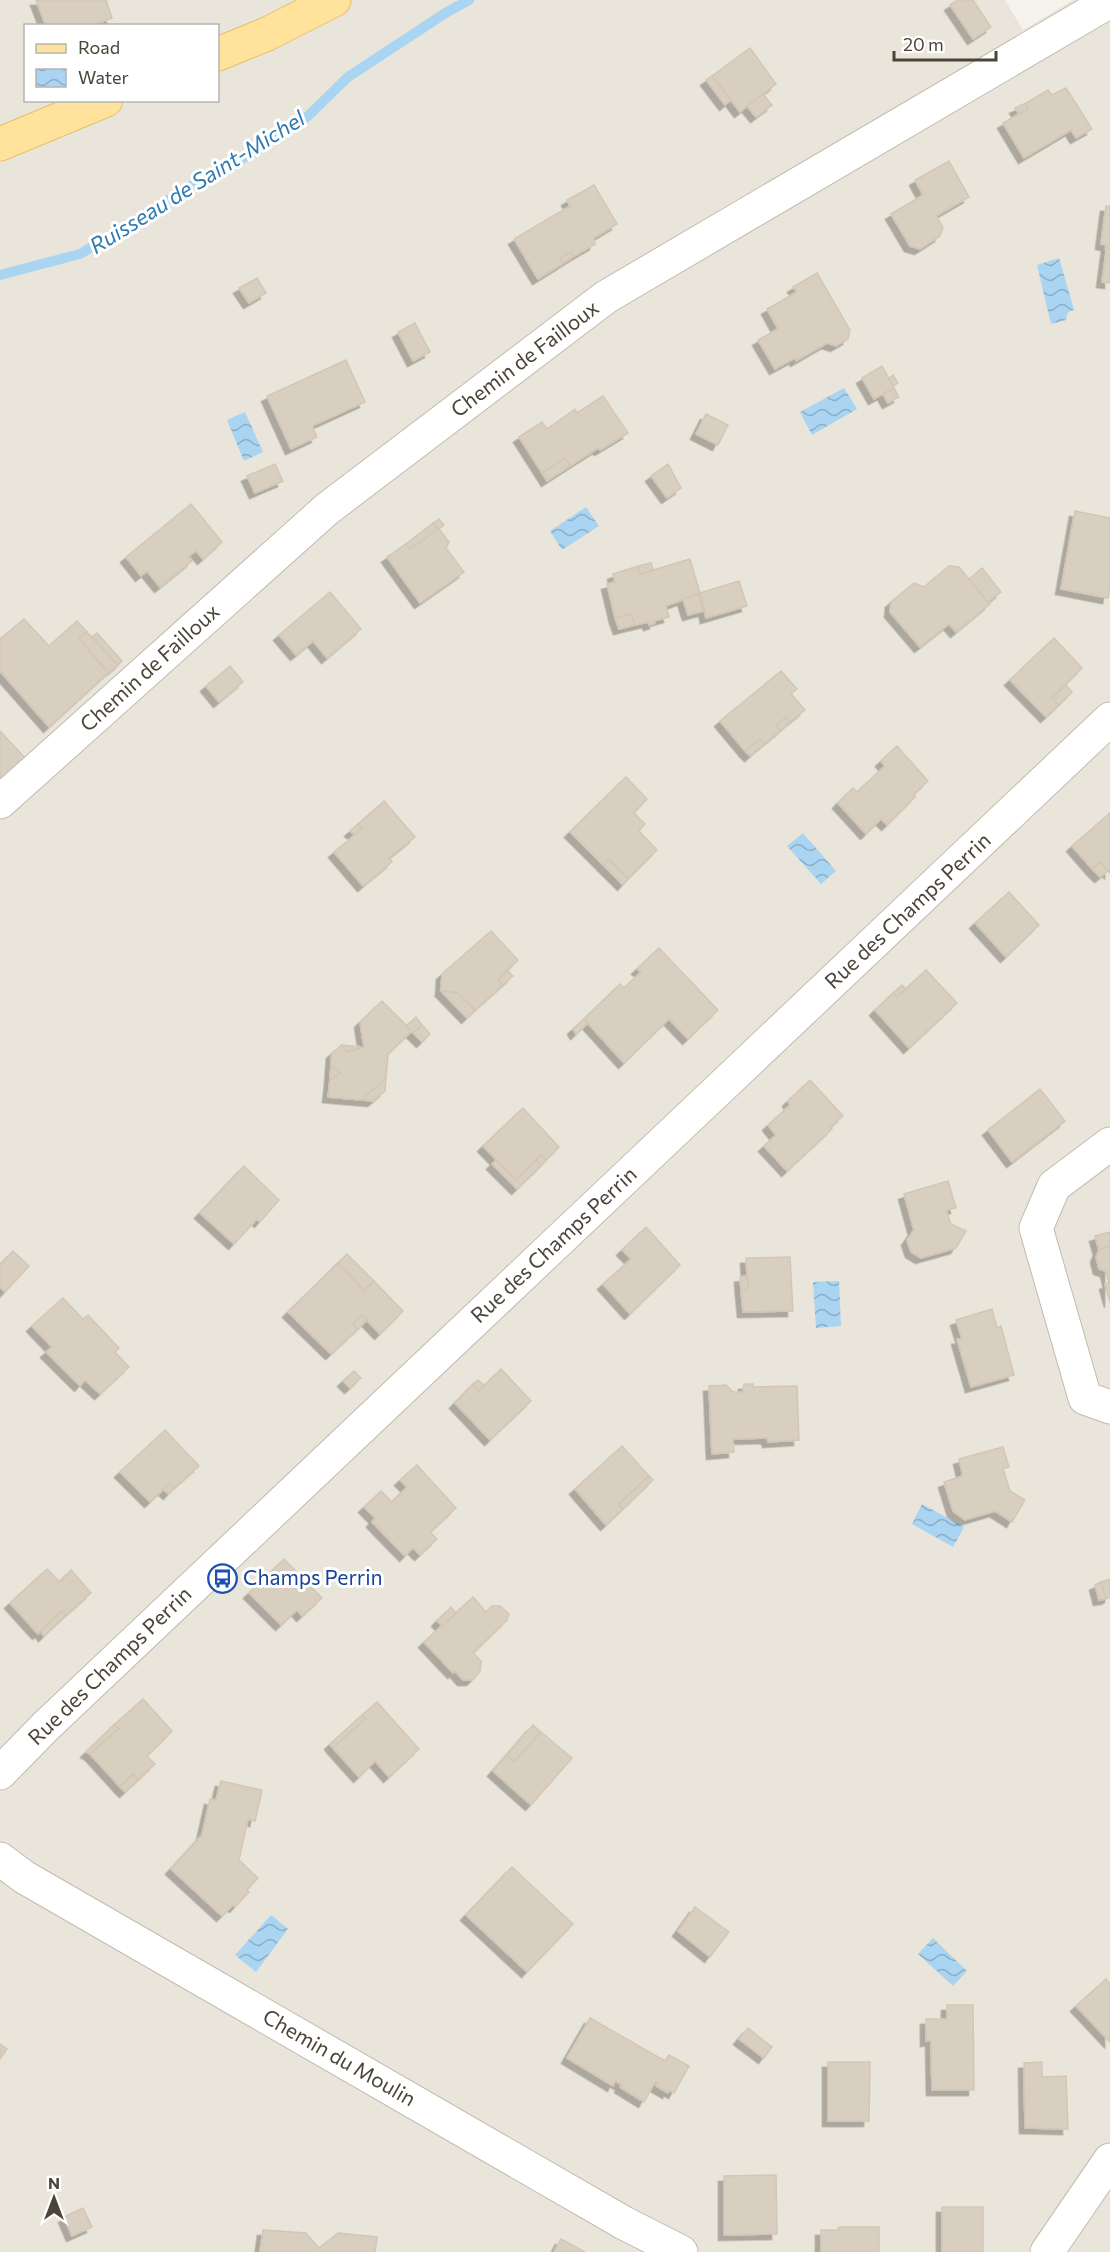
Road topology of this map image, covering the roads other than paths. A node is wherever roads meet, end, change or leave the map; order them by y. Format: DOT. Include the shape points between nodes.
graph roads {
  1 [pos="334,0"];
  2 [pos="1110,1"];
  3 [pos="219,54"];
  4 [pos="101,102"];
  5 [pos="0,144"];
  6 [pos="1110,718"];
  7 [pos="0,802"];
  8 [pos="1110,1144"];
  9 [pos="1110,1407"];
  10 [pos="0,1773"];
  11 [pos="0,1858"];
  12 [pos="1110,2160"];
  13 [pos="681,2252"];
  14 [pos="1047,2252"];
  1 -- 3 [label="main road"];
  2 -- 7 [label="street, Chemin de Failloux" via="606,297 327,509"];
  4 -- 5 [label="main road"];
  6 -- 10 [label="street, Rue des Champs Perrin"];
  8 -- 9 [label="street" via="1054,1186 1036,1228 1085,1398"];
  11 -- 13 [label="street, Chemin du Moulin" via="35,1883 624,2223"];
  12 -- 14 [label="street"];
}
